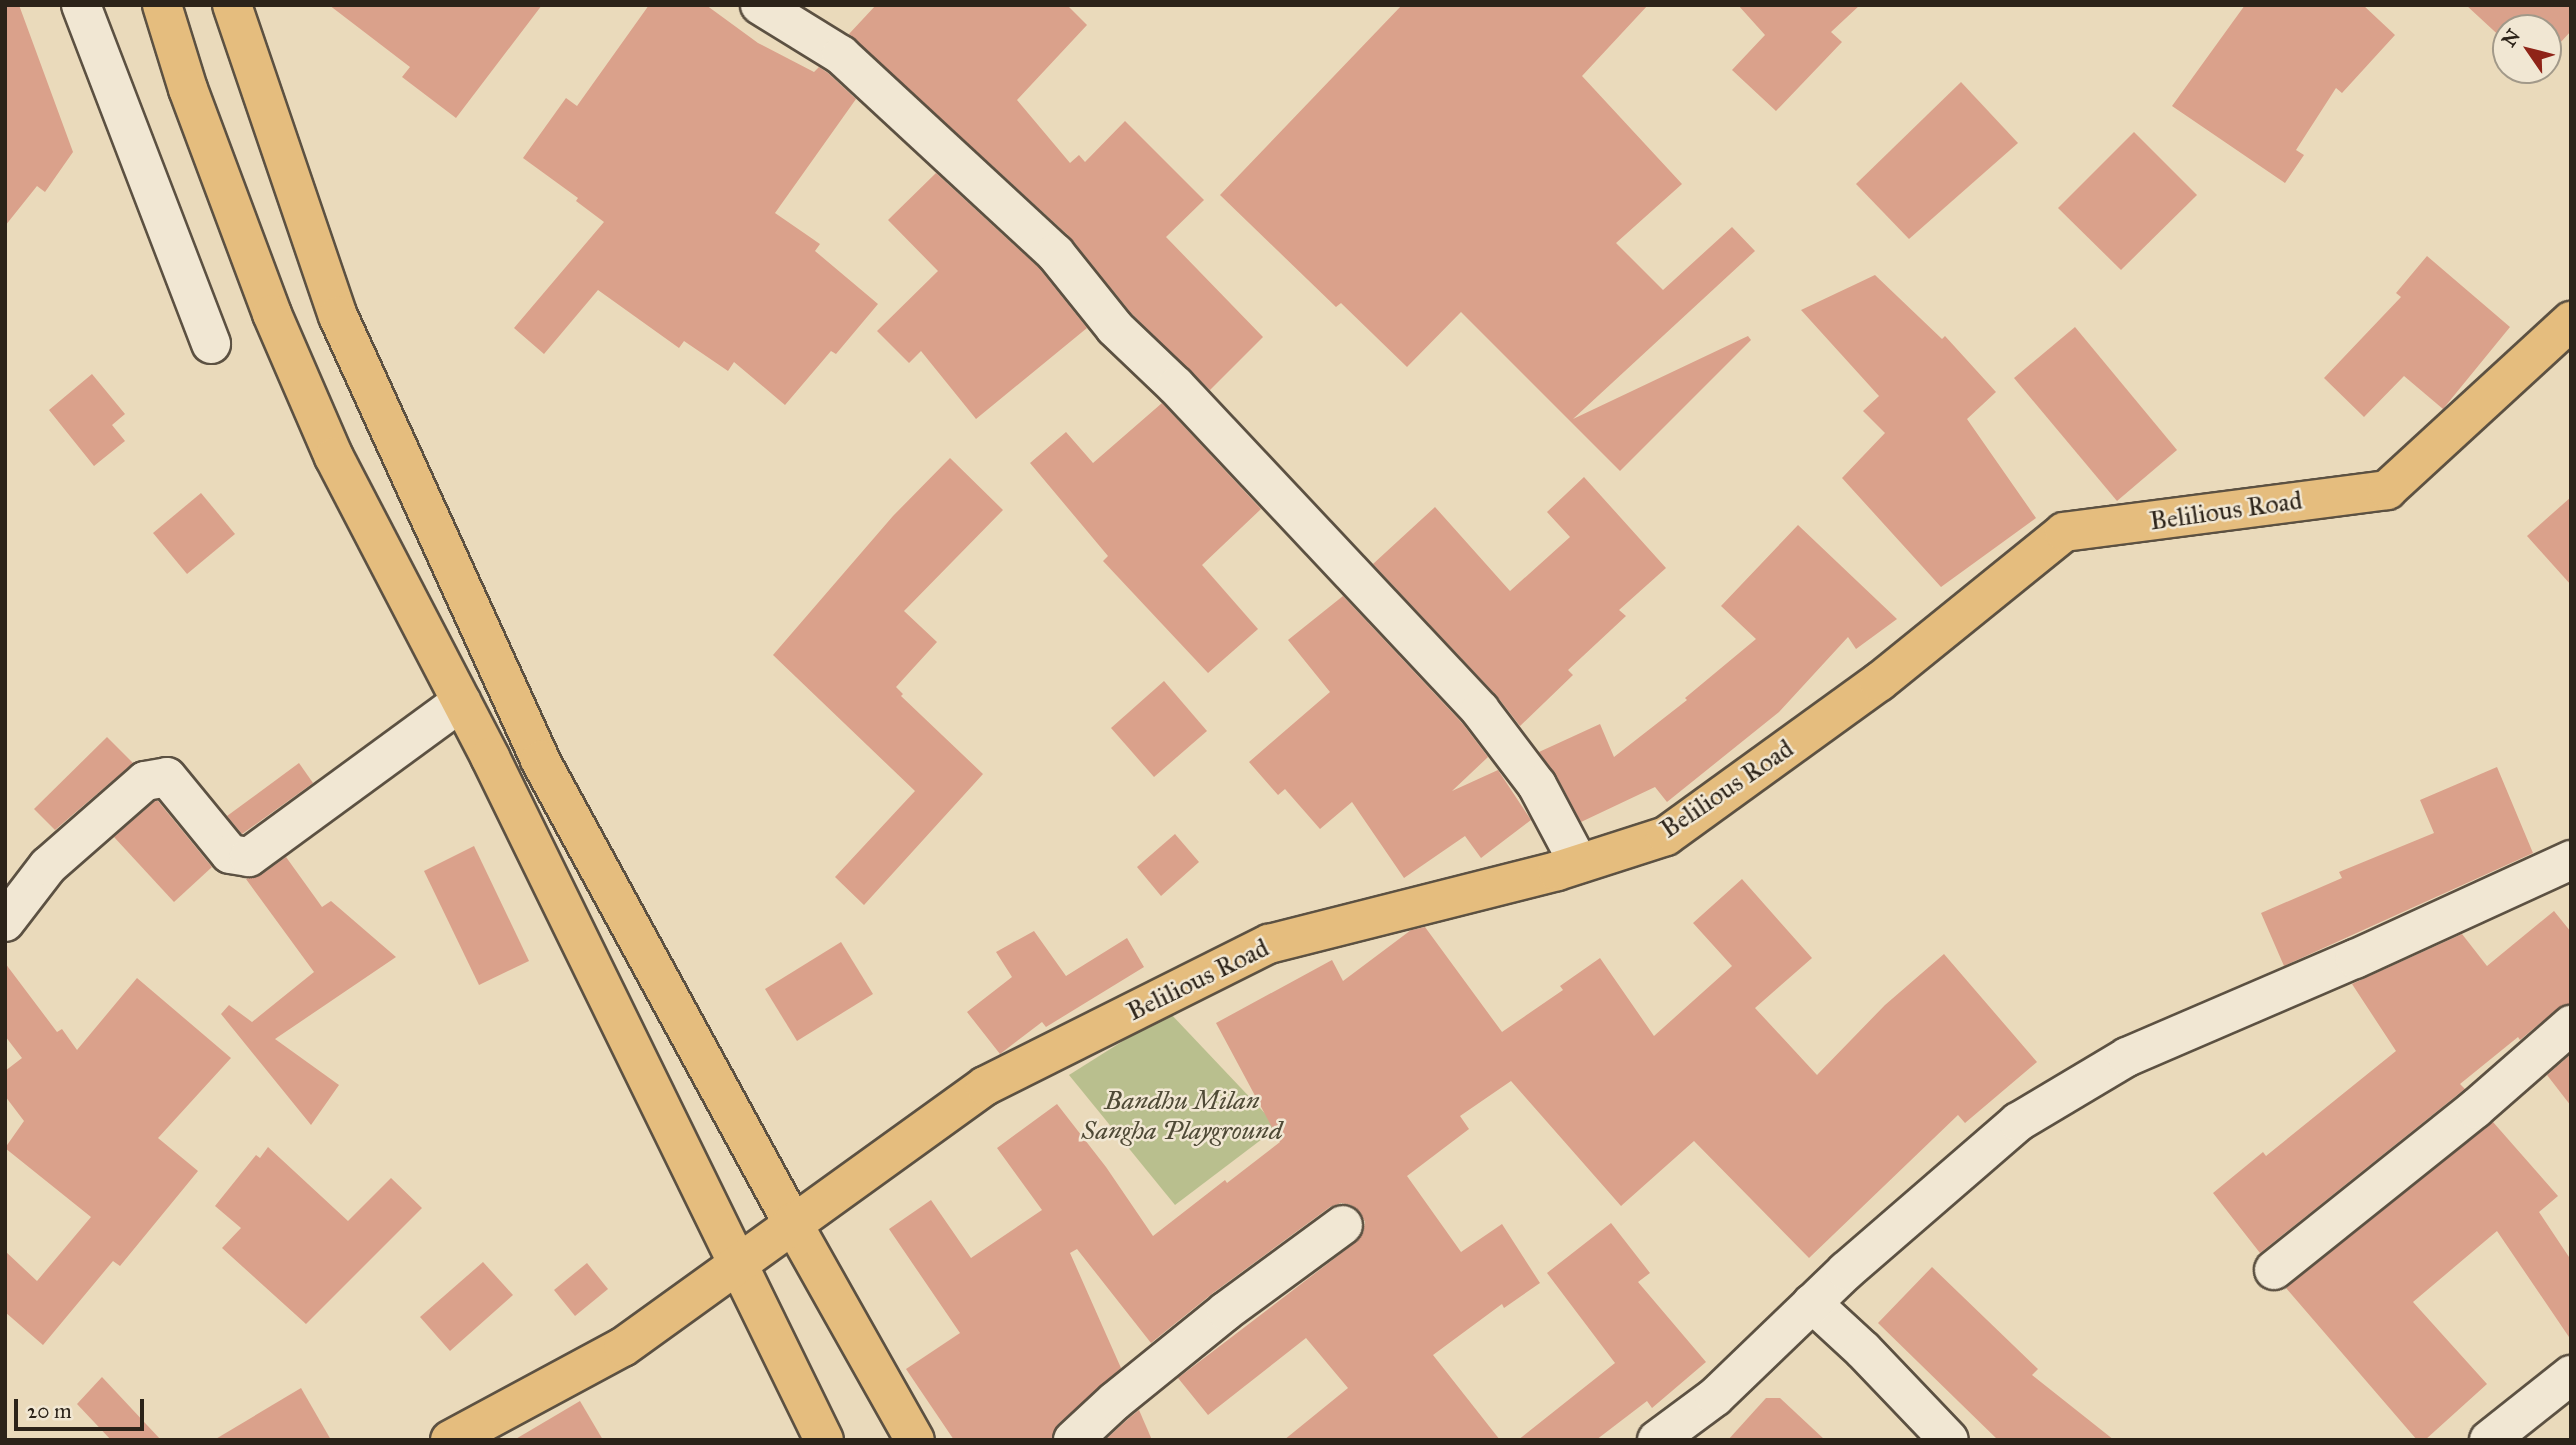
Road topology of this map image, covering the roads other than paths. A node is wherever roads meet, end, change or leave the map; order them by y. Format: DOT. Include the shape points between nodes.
graph roads {
  1 [pos="81,5"];
  2 [pos="162,5"];
  3 [pos="232,5"];
  4 [pos="760,5"];
  5 [pos="2571,321"];
  6 [pos="211,344"];
  7 [pos="461,702"];
  8 [pos="2571,860"];
  9 [pos="1579,864"];
  10 [pos="5,922"];
  11 [pos="2571,1025"];
  12 [pos="792,1222"];
  13 [pos="1343,1225"];
  14 [pos="739,1261"];
  15 [pos="2274,1270"];
  16 [pos="1812,1303"];
  17 [pos="2571,1375"];
  18 [pos="450,1440"];
  19 [pos="824,1440"];
  20 [pos="915,1440"];
  21 [pos="1073,1440"];
  22 [pos="1657,1440"];
  23 [pos="1949,1440"];
  24 [pos="2489,1440"];
  1 -- 6 [label="street"];
  2 -- 7 [label="main road" via="188,89 272,314 334,457"];
  3 -- 12 [label="main road" via="338,316 540,760"];
  4 -- 9 [label="street" via="841,55 1055,253 1115,328 1176,386 1480,710 1537,785"];
  5 -- 9 [label="main road, Belilious Road" via="2386,489 2064,532 1879,682 1666,836"];
  7 -- 10 [label="street" via="250,857 230,854 167,777 145,781 48,866"];
  7 -- 14 [label="main road"];
  8 -- 16 [label="street" via="2127,1057 2018,1122"];
  9 -- 12 [label="main road, Belilious Road" via="1269,944 985,1086"];
  11 -- 15 [label="street" via="2475,1109"];
  12 -- 14 [label="main road, Belilious Road"];
  12 -- 20 [label="main road"];
  13 -- 21 [label="street" via="1226,1311"];
  14 -- 18 [label="main road, Belilious Road" via="623,1347"];
  14 -- 19 [label="main road"];
  16 -- 22 [label="street" via="1714,1397"];
  16 -- 23 [label="street"];
  17 -- 24 [label="street"];
}
